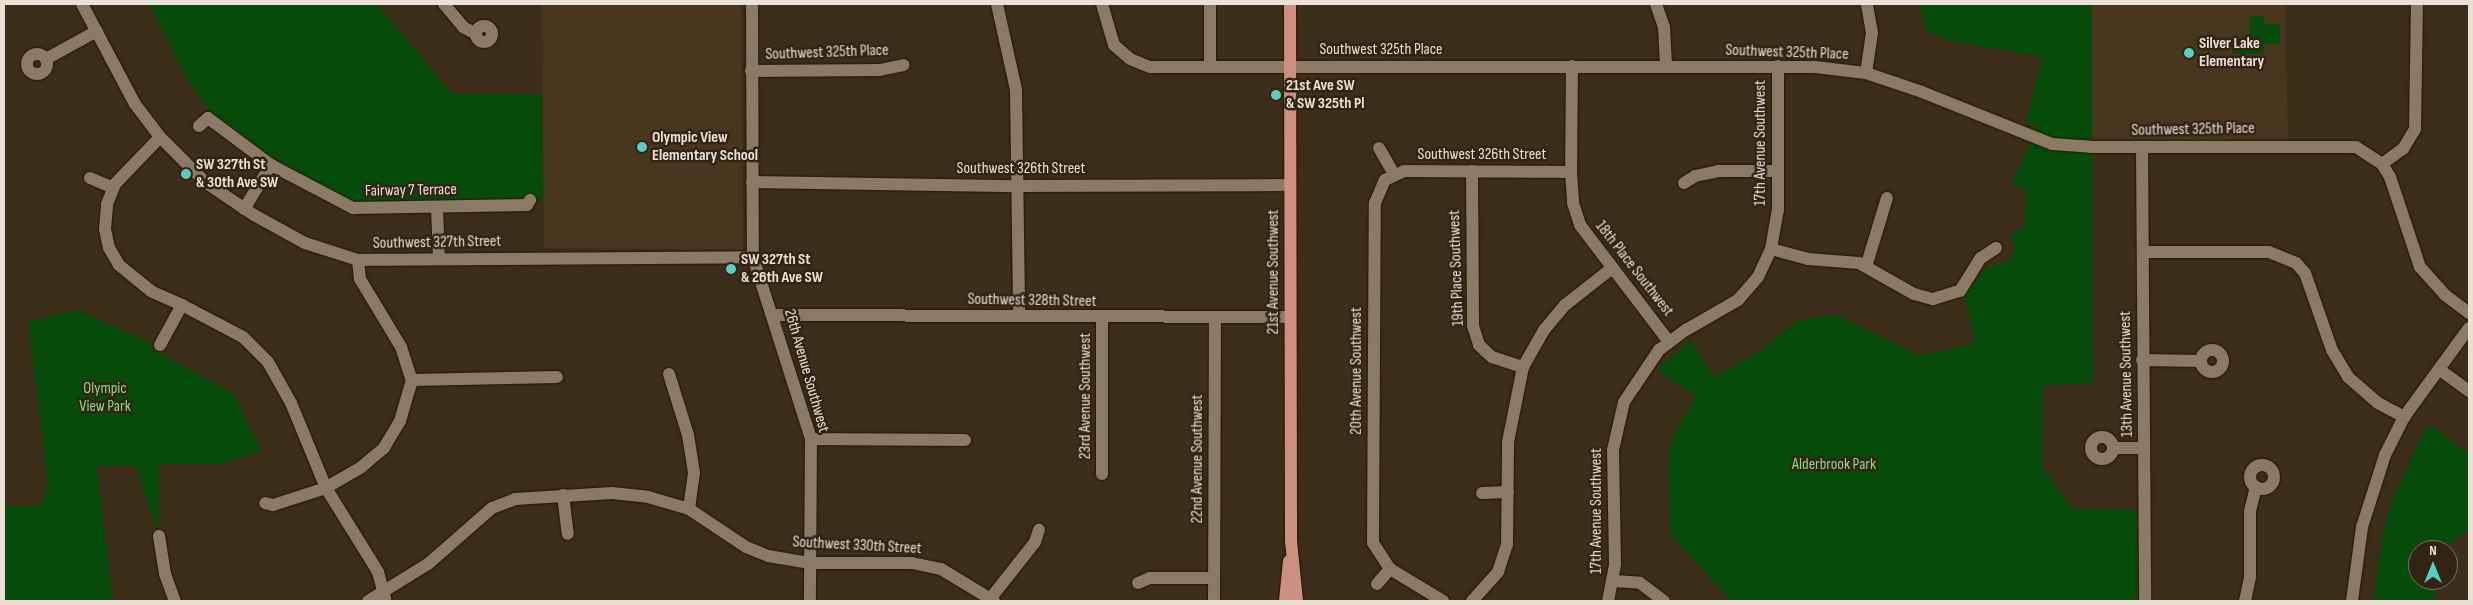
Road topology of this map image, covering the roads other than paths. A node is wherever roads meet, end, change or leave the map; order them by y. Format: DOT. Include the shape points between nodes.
graph roads {
  1 [pos="82,4"];
  2 [pos="444,4"];
  3 [pos="752,4"];
  4 [pos="997,4"];
  5 [pos="1102,4"];
  6 [pos="1210,4"];
  7 [pos="1290,4"];
  8 [pos="1656,4"];
  9 [pos="1866,4"];
  10 [pos="2417,4"];
  11 [pos="97,31"];
  12 [pos="476,34"];
  13 [pos="46,59"];
  14 [pos="903,65"];
  15 [pos="1210,66"];
  16 [pos="1572,66"];
  17 [pos="1666,66"];
  18 [pos="1778,66"];
  19 [pos="1290,67"];
  20 [pos="751,71"];
  21 [pos="1866,73"];
  22 [pos="199,126"];
  23 [pos="160,137"];
  24 [pos="2142,147"];
  25 [pos="1379,148"];
  26 [pos="2382,164"];
  27 [pos="271,165"];
  28 [pos="1472,171"];
  29 [pos="1777,171"];
  30 [pos="1571,172"];
  31 [pos="1394,174"];
  32 [pos="90,178"];
  33 [pos="752,182"];
  34 [pos="1684,183"];
  35 [pos="1289,185"];
  36 [pos="1017,186"];
  37 [pos="113,188"];
  38 [pos="1887,198"];
  39 [pos="530,200"];
  40 [pos="437,207"];
  41 [pos="244,209"];
  42 [pos="1996,248"];
  43 [pos="1771,249"];
  44 [pos="2143,252"];
  45 [pos="753,257"];
  46 [pos="439,259"];
  47 [pos="358,260"];
  48 [pos="1866,267"];
  49 [pos="1611,269"];
  50 [pos="182,305"];
  51 [pos="2469,312"];
  52 [pos="772,314"];
  53 [pos="1019,316"];
  54 [pos="1290,317"];
  55 [pos="1102,318"];
  56 [pos="1215,318"];
  57 [pos="2469,328"];
  58 [pos="1669,342"];
  59 [pos="160,346"];
  60 [pos="2142,360"];
  61 [pos="2201,361"];
  62 [pos="1522,367"];
  63 [pos="2440,370"];
  64 [pos="669,374"];
  65 [pos="557,377"];
  66 [pos="412,380"];
  67 [pos="2469,391"];
  68 [pos="2404,417"];
  69 [pos="811,439"];
  70 [pos="965,440"];
  71 [pos="2113,448"];
  72 [pos="2144,448"];
  73 [pos="1102,474"];
  74 [pos="2256,487"];
  75 [pos="326,488"];
  76 [pos="1508,492"];
  77 [pos="1482,493"];
  78 [pos="563,495"];
  79 [pos="265,503"];
  80 [pos="689,509"];
  81 [pos="1039,530"];
  82 [pos="568,534"];
  83 [pos="159,536"];
  84 [pos="1291,541"];
  85 [pos="810,563"];
  86 [pos="1390,569"];
  87 [pos="1214,578"];
  88 [pos="1614,581"];
  89 [pos="1138,583"];
  90 [pos="1377,584"];
  91 [pos="384,597"];
  92 [pos="992,600"];
  93 [pos="175,601"];
  94 [pos="368,601"];
  95 [pos="810,601"];
  96 [pos="1214,601"];
  97 [pos="1285,601"];
  98 [pos="1297,601"];
  99 [pos="1442,601"];
  100 [pos="1472,601"];
  101 [pos="1608,601"];
  102 [pos="1664,601"];
  103 [pos="2145,601"];
  104 [pos="2245,601"];
  105 [pos="2352,601"];
  1 -- 11 [label="street, Southwest 327th Street"];
  2 -- 12 [label="street" via="463,27"];
  3 -- 20 [label="street, 26th Avenue Southwest"];
  4 -- 36 [label="street" via="1016,90"];
  5 -- 15 [label="street, Southwest 325th Place" via="1114,45 1130,59 1150,67"];
  6 -- 15 [label="street"];
  7 -- 19 [label="main road, 21st Avenue Southwest"];
  8 -- 17 [label="street" via="1664,27"];
  9 -- 21 [label="street" via="1872,33"];
  10 -- 26 [label="street" via="2415,128 2403,149"];
  11 -- 13 [label="street"];
  11 -- 23 [label="street, Southwest 327th Street" via="135,104"];
  14 -- 20 [label="street, Southwest 325th Place" via="880,70"];
  15 -- 19 [label="street, Southwest 325th Place"];
  16 -- 17 [label="street, Southwest 325th Place"];
  16 -- 19 [label="street, Southwest 325th Place"];
  16 -- 30 [label="street, 18th Place Southwest"];
  17 -- 18 [label="street, Southwest 325th Place"];
  18 -- 21 [label="street, Southwest 325th Place"];
  18 -- 29 [label="street, 17th Avenue Southwest"];
  19 -- 35 [label="main road, 21st Avenue Southwest"];
  20 -- 33 [label="street, 26th Avenue Southwest"];
  21 -- 24 [label="street, Southwest 325th Place" via="2052,144"];
  22 -- 27 [label="street, Fairway 7 Terrace" via="208,118"];
  23 -- 37 [label="street" via="132,162"];
  23 -- 41 [label="street, Southwest 327th Street" via="205,182"];
  24 -- 26 [label="street, Southwest 325th Place" via="2341,146 2363,150"];
  24 -- 44 [label="street, 13th Avenue Southwest"];
  25 -- 31 [label="street"];
  26 -- 51 [label="street, Southwest 325th Place" via="2390,177 2420,267 2445,295"];
  27 -- 40 [label="street, Fairway 7 Terrace" via="354,208"];
  27 -- 41 [label="street"];
  28 -- 30 [label="street, Southwest 326th Street"];
  28 -- 31 [label="street, Southwest 326th Street" via="1404,171"];
  28 -- 62 [label="street, 19th Place Southwest" via="1473,326 1479,345 1492,357"];
  29 -- 34 [label="street" via="1718,171 1695,176"];
  29 -- 43 [label="street, 17th Avenue Southwest" via="1778,210"];
  30 -- 49 [label="street, 18th Place Southwest" via="1573,203 1580,224"];
  31 -- 86 [label="street, 20th Avenue Southwest" via="1385,180 1378,195 1373,228 1372,529 1378,554"];
  32 -- 37 [label="street"];
  33 -- 36 [label="street, Southwest 326th Street"];
  33 -- 45 [label="street, 26th Avenue Southwest"];
  35 -- 36 [label="street, Southwest 326th Street"];
  35 -- 54 [label="main road, 21st Avenue Southwest"];
  36 -- 53 [label="street"];
  37 -- 50 [label="street" via="106,218 111,254 119,265 151,291"];
  38 -- 48 [label="street"];
  39 -- 40 [label="street, Fairway 7 Terrace" via="527,205"];
  40 -- 46 [label="street"];
  41 -- 47 [label="street, Southwest 327th Street" via="306,243"];
  42 -- 48 [label="street" via="1981,258 1960,291 1940,299 1914,294"];
  43 -- 48 [label="street" via="1808,259 1851,262"];
  43 -- 58 [label="street, 17th Avenue Southwest" via="1758,277 1738,300"];
  44 -- 60 [label="street, 13th Avenue Southwest"];
  44 -- 68 [label="street" via="2269,252 2296,263 2305,273 2332,350 2348,377 2378,403"];
  45 -- 46 [label="street, Southwest 327th Street"];
  45 -- 52 [label="street, 26th Avenue Southwest"];
  46 -- 47 [label="street, Southwest 327th Street"];
  47 -- 66 [label="street" via="360,279 401,346"];
  49 -- 58 [label="street, 18th Place Southwest"];
  49 -- 62 [label="street" via="1565,305 1544,330"];
  50 -- 59 [label="street"];
  50 -- 75 [label="street" via="243,337 268,362 291,403"];
  52 -- 53 [label="street, Southwest 328th Street"];
  52 -- 69 [label="street, 26th Avenue Southwest"];
  53 -- 55 [label="street, Southwest 328th Street"];
  54 -- 56 [label="street, Southwest 328th Street"];
  54 -- 84 [label="main road, 21st Avenue Southwest"];
  55 -- 56 [label="street, Southwest 328th Street"];
  55 -- 73 [label="street, 23rd Avenue Southwest"];
  56 -- 87 [label="street, 22nd Avenue Southwest"];
  57 -- 63 [label="street"];
  58 -- 88 [label="street, 17th Avenue Southwest" via="1640,376 1618,419 1612,468"];
  60 -- 61 [label="street"];
  60 -- 72 [label="street, 13th Avenue Southwest"];
  62 -- 76 [label="street" via="1508,442"];
  63 -- 67 [label="street"];
  63 -- 68 [label="street"];
  64 -- 80 [label="street" via="688,435 694,473"];
  65 -- 66 [label="street"];
  66 -- 75 [label="street" via="400,421 384,448 360,468"];
  68 -- 105 [label="street" via="2385,455 2370,498"];
  69 -- 70 [label="street"];
  69 -- 85 [label="street, 26th Avenue Southwest"];
  71 -- 72 [label="street"];
  72 -- 103 [label="street, 13th Avenue Southwest"];
  74 -- 104 [label="street" via="2250,512 2250,577"];
  75 -- 79 [label="street" via="273,505"];
  75 -- 91 [label="street" via="378,572"];
  76 -- 77 [label="street"];
  76 -- 100 [label="street" via="1507,545 1503,563 1492,581"];
  78 -- 80 [label="street, Southwest 330th Street" via="612,493 648,497"];
  78 -- 82 [label="street"];
  78 -- 91 [label="street, Southwest 330th Street" via="515,499 492,508 428,564"];
  80 -- 85 [label="street, Southwest 330th Street" via="746,547 768,556"];
  81 -- 92 [label="street" via="1035,542"];
  83 -- 93 [label="street" via="165,574"];
  84 -- 97 [label="main road, 21st Avenue Southwest"];
  84 -- 98 [label="main road, 21st Avenue Southwest"];
  85 -- 92 [label="street, Southwest 330th Street" via="912,563 941,569"];
  85 -- 95 [label="street, 26th Avenue Southwest"];
  86 -- 90 [label="street"];
  86 -- 99 [label="street"];
  87 -- 89 [label="street" via="1150,578"];
  87 -- 96 [label="street, 22nd Avenue Southwest"];
  88 -- 101 [label="street, 17th Avenue Southwest"];
  88 -- 102 [label="street" via="1640,583"];
  91 -- 94 [label="street, Southwest 330th Street"];
}
